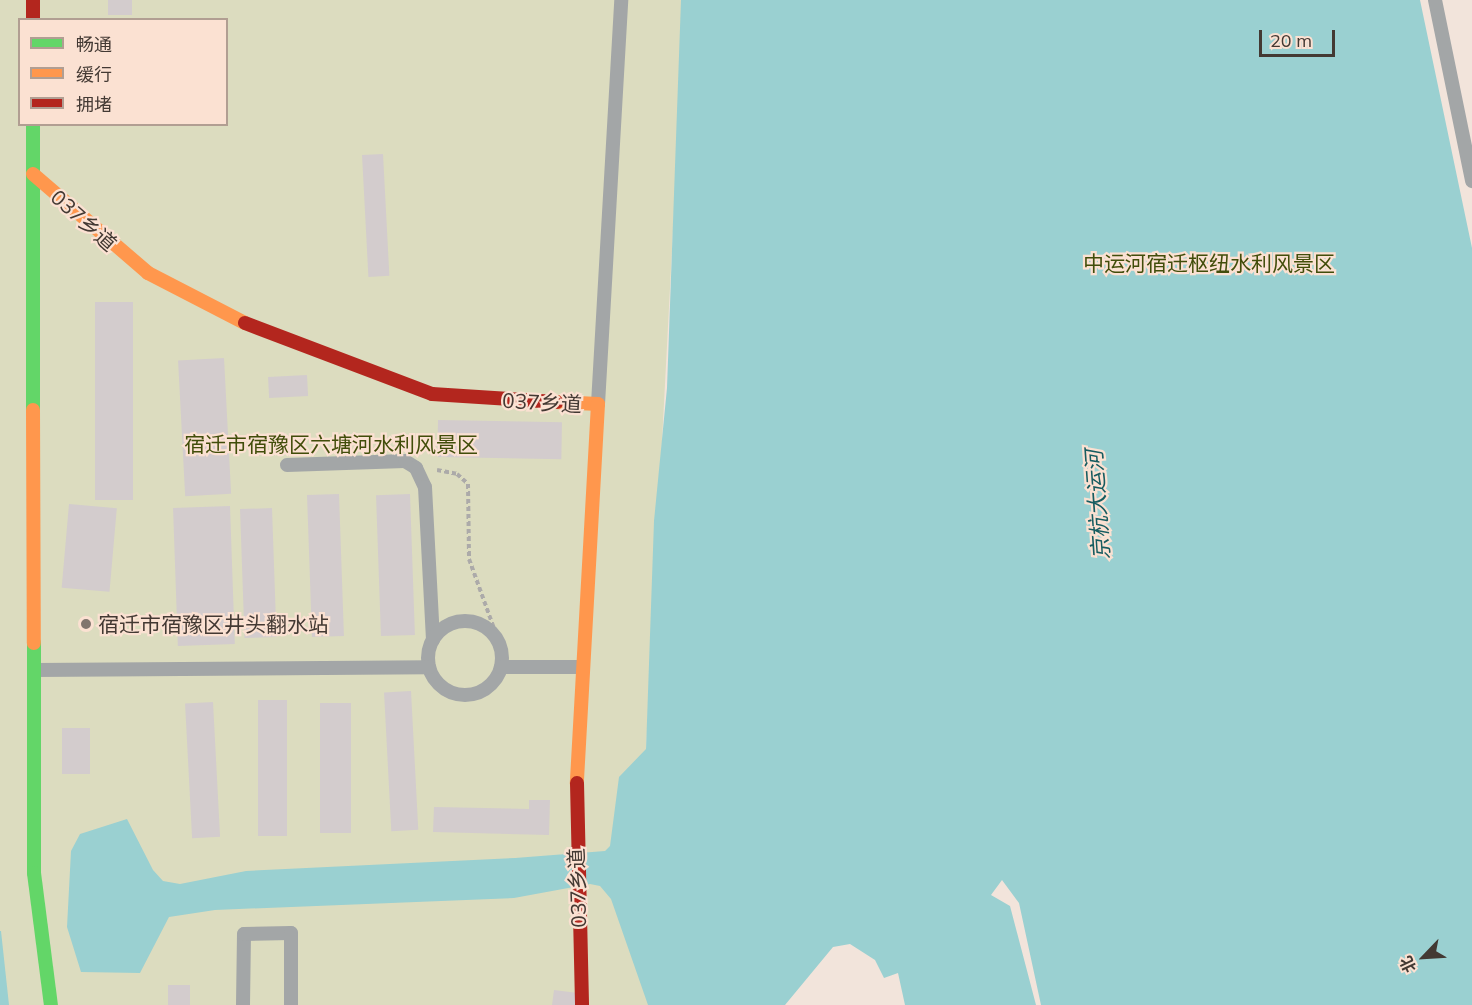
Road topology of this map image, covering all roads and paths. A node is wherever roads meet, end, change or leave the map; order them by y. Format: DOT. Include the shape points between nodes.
graph roads {
  1 [pos="33,0"];
  2 [pos="621,0"];
  3 [pos="1435,0"];
  4 [pos="33,18"];
  5 [pos="33,126"];
  6 [pos="33,174"];
  7 [pos="1472,182"];
  8 [pos="598,404"];
  9 [pos="287,465"];
  10 [pos="416,468"];
  11 [pos="433,640"];
  12 [pos="501,648"];
  13 [pos="429,667"];
  14 [pos="583,667"];
  15 [pos="501,668"];
  16 [pos="35,670"];
  17 [pos="51,1005"];
  18 [pos="243,1005"];
  19 [pos="291,1005"];
  20 [pos="582,1005"];
  1 -- 4 [label="street"];
  2 -- 8 [label="lane"];
  3 -- 7 [label="lane"];
  5 -- 6 [label="street, 037乡道"];
  6 -- 8 [label="street, 037乡道" via="107,243 148,273 276,339 432,394"];
  6 -- 16 [label="street"];
  8 -- 14 [label="street, 037乡道"];
  9 -- 10 [label="lane" via="405,461"];
  10 -- 11 [label="lane" via="424,487"];
  10 -- 12 [label="path" via="458,474 468,484 470,559"];
  11 -- 12 [label="lane" via="450,623 475,622 487,627"];
  11 -- 13 [label="lane"];
  12 -- 15 [label="lane"];
  13 -- 15 [label="lane" via="443,688 469,696 492,684"];
  13 -- 16 [label="lane"];
  14 -- 15 [label="lane"];
  14 -- 20 [label="street, 037乡道" via="575,849"];
  16 -- 17 [label="street" via="34,873"];
  18 -- 19 [label="lane" via="244,934 291,933"];
}
